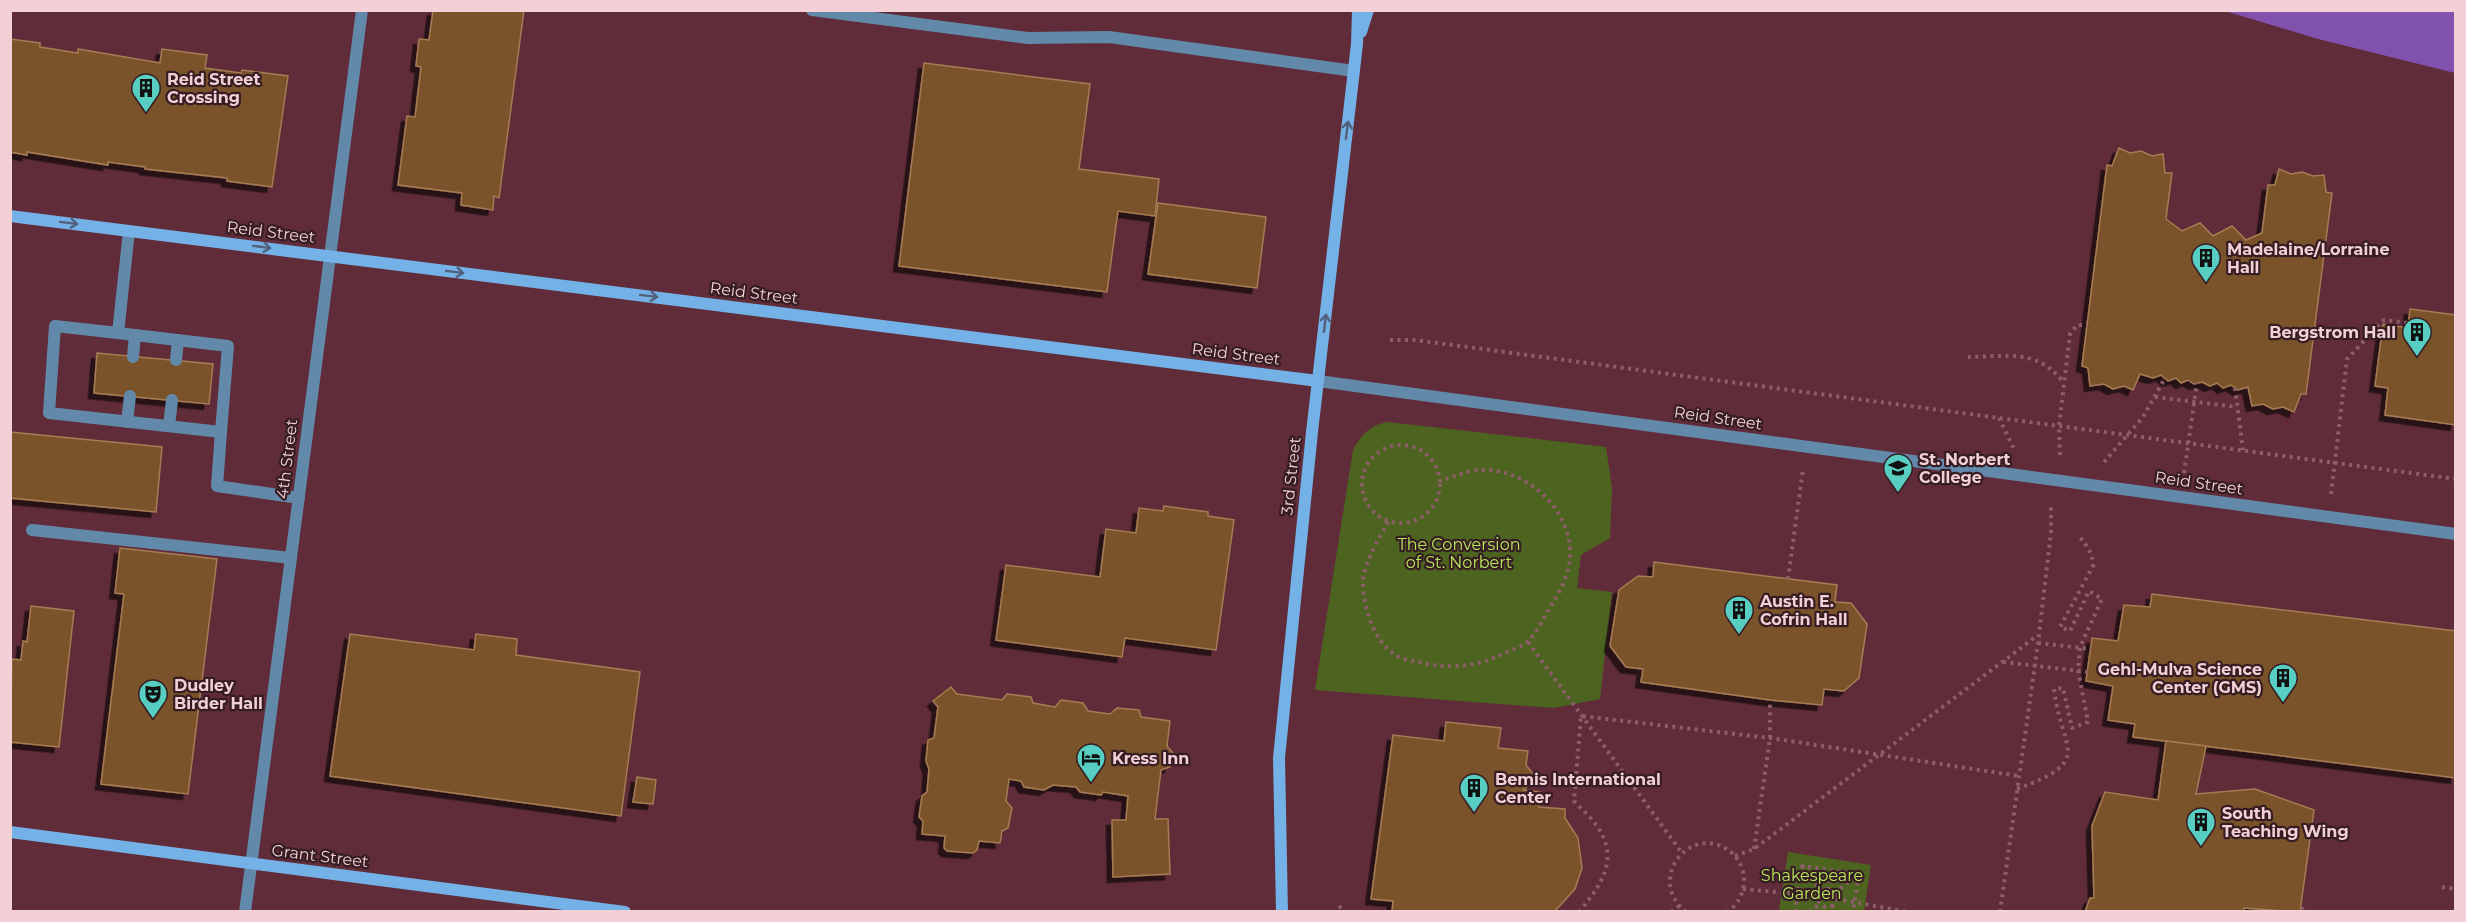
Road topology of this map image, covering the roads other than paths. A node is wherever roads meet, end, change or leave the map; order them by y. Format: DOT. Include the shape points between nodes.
graph roads {
  1 [pos="362,10"];
  2 [pos="812,10"];
  3 [pos="1358,10"];
  4 [pos="1368,10"];
  5 [pos="1357,44"];
  6 [pos="1354,71"];
  7 [pos="10,216"];
  8 [pos="129,231"];
  9 [pos="330,256"];
  10 [pos="118,333"];
  11 [pos="135,335"];
  12 [pos="178,340"];
  13 [pos="133,357"];
  14 [pos="176,360"];
  15 [pos="1318,381"];
  16 [pos="130,396"];
  17 [pos="172,400"];
  18 [pos="127,422"];
  19 [pos="169,426"];
  20 [pos="221,432"];
  21 [pos="299,498"];
  22 [pos="32,530"];
  23 [pos="2456,534"];
  24 [pos="291,558"];
  25 [pos="10,832"];
  26 [pos="251,863"];
  27 [pos="245,912"];
  28 [pos="625,912"];
  29 [pos="1282,912"];
  1 -- 9 [label="street, 4th Street"];
  2 -- 6 [label="street" via="1028,38 1109,36"];
  3 -- 5 [label="main road"];
  4 -- 5 [label="main road"];
  5 -- 6 [label="main road, 3rd Street"];
  15 -- 6 [label="main road, 3rd Street, one-way"];
  7 -- 8 [label="main road, Reid Street, one-way"];
  8 -- 9 [label="main road, Reid Street, one-way"];
  8 -- 10 [label="street"];
  9 -- 15 [label="main road, Reid Street, one-way"];
  9 -- 21 [label="street, 4th Street"];
  10 -- 11 [label="street"];
  10 -- 18 [label="street" via="55,326 49,413"];
  11 -- 12 [label="street"];
  11 -- 13 [label="street"];
  12 -- 14 [label="street"];
  12 -- 20 [label="street" via="228,346"];
  15 -- 23 [label="street, Reid Street"];
  15 -- 29 [label="main road, 3rd Street" via="1279,758"];
  16 -- 18 [label="street"];
  17 -- 19 [label="street"];
  18 -- 19 [label="street"];
  19 -- 20 [label="street"];
  20 -- 21 [label="street" via="217,486"];
  21 -- 24 [label="street, 4th Street"];
  22 -- 24 [label="street"];
  24 -- 26 [label="street, 4th Street"];
  25 -- 26 [label="main road, Grant Street"];
  26 -- 27 [label="street, 4th Street"];
  26 -- 28 [label="main road, Grant Street"];
}
